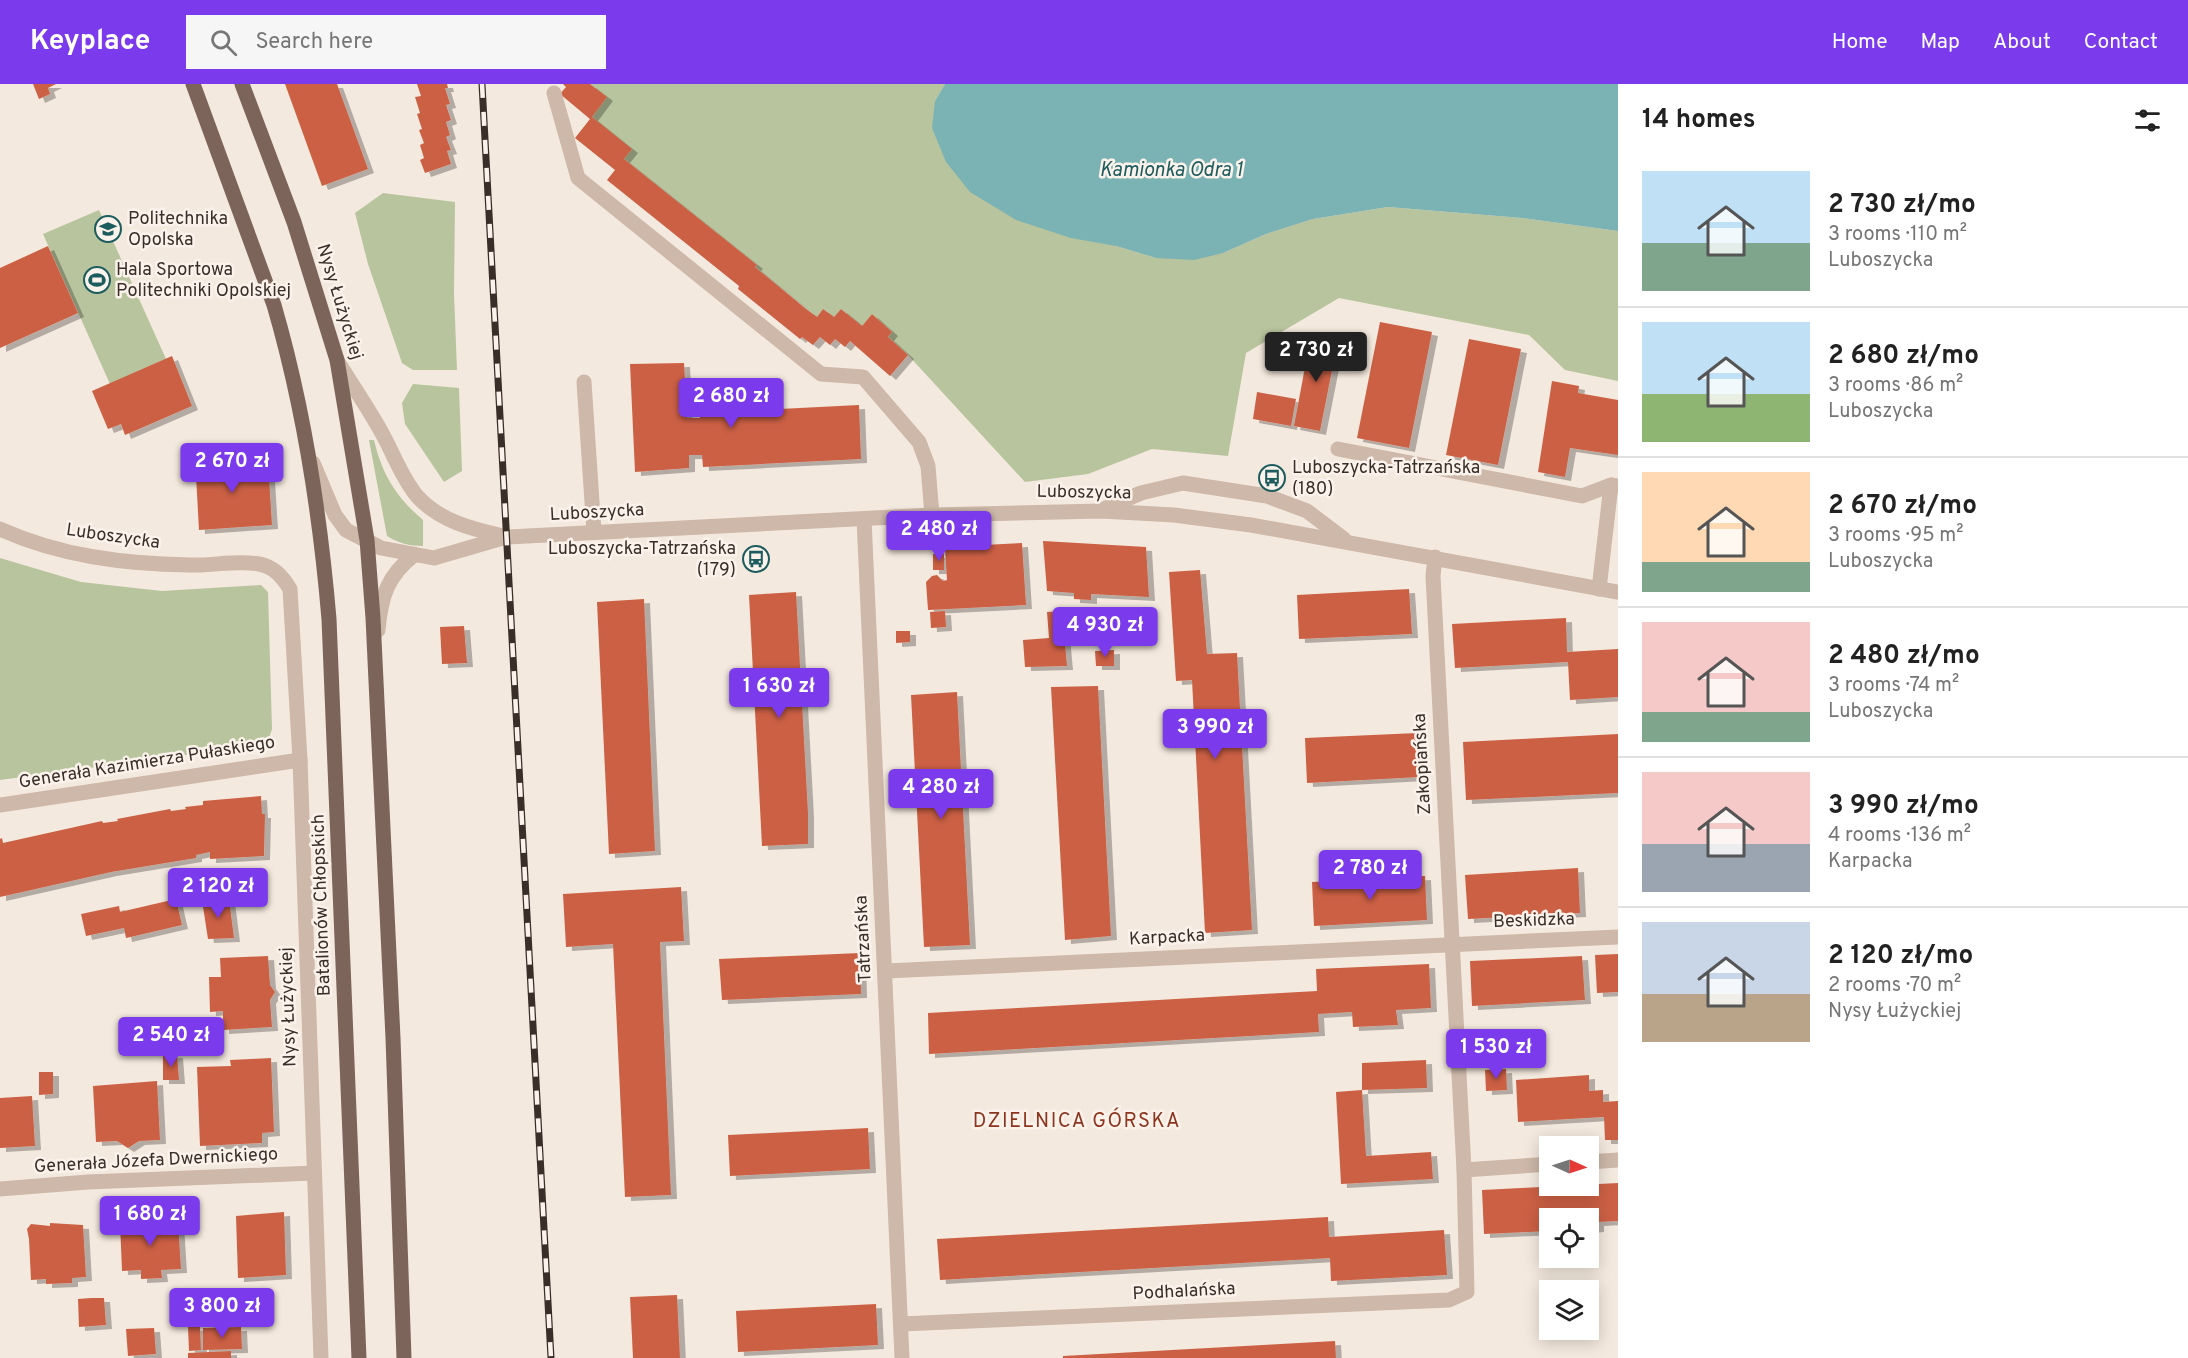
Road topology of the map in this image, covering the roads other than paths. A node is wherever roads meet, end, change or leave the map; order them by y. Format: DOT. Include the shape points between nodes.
graph roads {
  1 [pos="193,84"];
  2 [pos="242,84"];
  3 [pos="554,93"];
  4 [pos="337,360"];
  5 [pos="584,382"];
  6 [pos="1338,448"];
  7 [pos="308,452"];
  8 [pos="1615,486"];
  9 [pos="1101,511"];
  10 [pos="932,515"];
  11 [pos="864,519"];
  12 [pos="0,529"];
  13 [pos="594,532"];
  14 [pos="506,537"];
  15 [pos="367,540"];
  16 [pos="1348,542"];
  17 [pos="414,555"];
  18 [pos="1435,557"];
  19 [pos="259,564"];
  20 [pos="1599,589"];
  21 [pos="1618,592"];
  22 [pos="375,666"];
  23 [pos="300,760"];
  24 [pos="0,805"];
  25 [pos="1618,937"];
  26 [pos="1451,944"];
  27 [pos="886,971"];
  28 [pos="1618,1160"];
  29 [pos="1599,1161"];
  30 [pos="1539,1165"];
  31 [pos="1464,1170"];
  32 [pos="314,1173"];
  33 [pos="0,1189"];
  34 [pos="1467,1292"];
  35 [pos="901,1324"];
  36 [pos="321,1358"];
  37 [pos="359,1358"];
  38 [pos="404,1358"];
  39 [pos="902,1358"];
  1 -- 7 [label="main road" via="274,306"];
  2 -- 4 [label="main road, Nysy Łużyckiej" via="294,222"];
  3 -- 10 [label="street" via="578,178 821,374 863,377 920,442 928,466"];
  4 -- 14 [label="street" via="417,496 437,513 465,527"];
  4 -- 15 [label="main road, Nysy Łużyckiej"];
  5 -- 13 [label="street"];
  6 -- 8 [label="street" via="1582,495"];
  7 -- 15 [label="street" via="335,515 346,530"];
  7 -- 37 [label="main road, Batalionów Chłopskich" via="321,524 330,619"];
  8 -- 20 [label="street"];
  9 -- 10 [label="street, Luboszycka"];
  9 -- 16 [label="street, Luboszycka" via="1174,515"];
  9 -- 16 [label="street" via="1141,493 1183,483 1267,496 1307,511"];
  10 -- 11 [label="street, Luboszycka"];
  11 -- 13 [label="street, Luboszycka"];
  11 -- 27 [label="street, Tatrzańska"];
  12 -- 19 [label="street, Luboszycka" via="76,555 121,562"];
  13 -- 14 [label="street, Luboszycka"];
  14 -- 17 [label="street" via="434,558"];
  15 -- 17 [label="street" via="381,548"];
  15 -- 22 [label="main road"];
  16 -- 18 [label="street, Luboszycka"];
  17 -- 22 [label="street" via="392,576 385,591"];
  18 -- 20 [label="street, Luboszycka"];
  18 -- 26 [label="street, Zakopiańska"];
  19 -- 23 [label="street, Nysy Łużyckiej" via="276,570 290,589"];
  20 -- 21 [label="street, Luboszycka"];
  22 -- 38 [label="main road"];
  23 -- 24 [label="street, Generała Kazimierza Pułaskiego"];
  23 -- 32 [label="street, Nysy Łużyckiej"];
  25 -- 26 [label="street, Beskidzka"];
  26 -- 27 [label="street, Karpacka"];
  26 -- 31 [label="street, Zakopiańska"];
  27 -- 35 [label="street, Tatrzańska"];
  28 -- 29 [label="street"];
  30 -- 31 [label="street"];
  31 -- 34 [label="street, Zakopiańska"];
  32 -- 33 [label="street, Generała Józefa Dwernickiego"];
  32 -- 36 [label="street, Nysy Łużyckiej"];
  34 -- 35 [label="street, Podhalańska" via="1449,1300"];
  35 -- 39 [label="street, Tatrzańska"];
}
